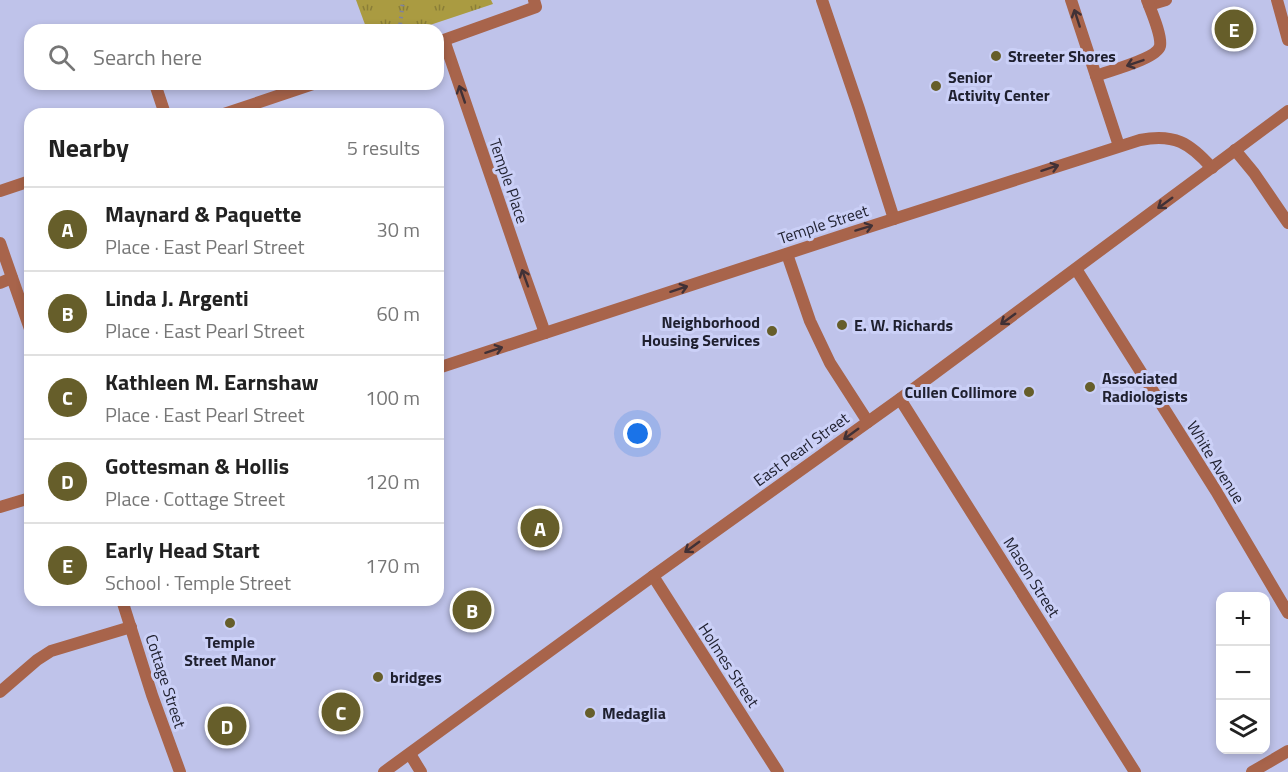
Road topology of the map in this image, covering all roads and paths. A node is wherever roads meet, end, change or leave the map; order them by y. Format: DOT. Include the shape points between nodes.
graph roads {
  1 [pos="403,0"];
  2 [pos="534,0"];
  3 [pos="822,0"];
  4 [pos="1071,0"];
  5 [pos="1166,0"];
  6 [pos="1276,0"];
  7 [pos="1148,3"];
  8 [pos="400,24"];
  9 [pos="444,40"];
  10 [pos="1288,40"];
  11 [pos="444,49"];
  12 [pos="1096,76"];
  13 [pos="157,90"];
  14 [pos="295,90"];
  15 [pos="163,108"];
  16 [pos="242,108"];
  17 [pos="1288,111"];
  18 [pos="1119,146"];
  19 [pos="1235,150"];
  20 [pos="1212,168"];
  21 [pos="24,183"];
  22 [pos="0,191"];
  23 [pos="894,219"];
  24 [pos="1288,223"];
  25 [pos="0,243"];
  26 [pos="787,254"];
  27 [pos="1076,269"];
  28 [pos="6,280"];
  29 [pos="24,317"];
  30 [pos="545,333"];
  31 [pos="444,366"];
  32 [pos="900,399"];
  33 [pos="868,422"];
  34 [pos="24,500"];
  35 [pos="0,507"];
  36 [pos="652,576"];
  37 [pos="124,606"];
  38 [pos="1288,613"];
  39 [pos="131,627"];
  40 [pos="0,692"];
  41 [pos="1288,751"];
  42 [pos="410,754"];
  43 [pos="180,772"];
  44 [pos="384,772"];
  45 [pos="422,772"];
  46 [pos="778,772"];
  47 [pos="1135,772"];
  48 [pos="1252,772"];
  1 -- 8 [label="path"];
  2 -- 9 [label="street" via="536,7"];
  3 -- 23 [label="street"];
  12 -- 4 [label="street, one-way"];
  5 -- 7 [label="street"];
  6 -- 10 [label="street"];
  7 -- 12 [label="street, one-way" via="1159,37 1158,51"];
  30 -- 11 [label="street, Temple Place, one-way"];
  12 -- 18 [label="street"];
  13 -- 15 [label="street"];
  14 -- 16 [label="street"];
  17 -- 19 [label="street"];
  18 -- 20 [label="street, Temple Street" via="1148,138 1166,138 1194,149"];
  23 -- 18 [label="street, Temple Street, one-way"];
  19 -- 20 [label="street, East Pearl Street"];
  19 -- 24 [label="street"];
  20 -- 27 [label="street, East Pearl Street, one-way"];
  21 -- 22 [label="street"];
  26 -- 23 [label="street, Temple Street, one-way"];
  25 -- 28 [label="street"];
  30 -- 26 [label="street, Temple Street, one-way"];
  26 -- 33 [label="street" via="810,321 830,363"];
  27 -- 32 [label="street, East Pearl Street, one-way"];
  27 -- 38 [label="street, White Avenue"];
  28 -- 29 [label="street"];
  31 -- 30 [label="street, Temple Street, one-way"];
  32 -- 33 [label="street, East Pearl Street"];
  32 -- 47 [label="street, Mason Street"];
  33 -- 36 [label="street, East Pearl Street, one-way"];
  34 -- 35 [label="street"];
  36 -- 42 [label="street, East Pearl Street"];
  36 -- 46 [label="street, Holmes Street"];
  37 -- 39 [label="street, Cottage Street"];
  39 -- 40 [label="street" via="51,651"];
  39 -- 43 [label="street, Cottage Street"];
  41 -- 48 [label="street"];
  42 -- 44 [label="street, East Pearl Street"];
  42 -- 45 [label="street"];
}
